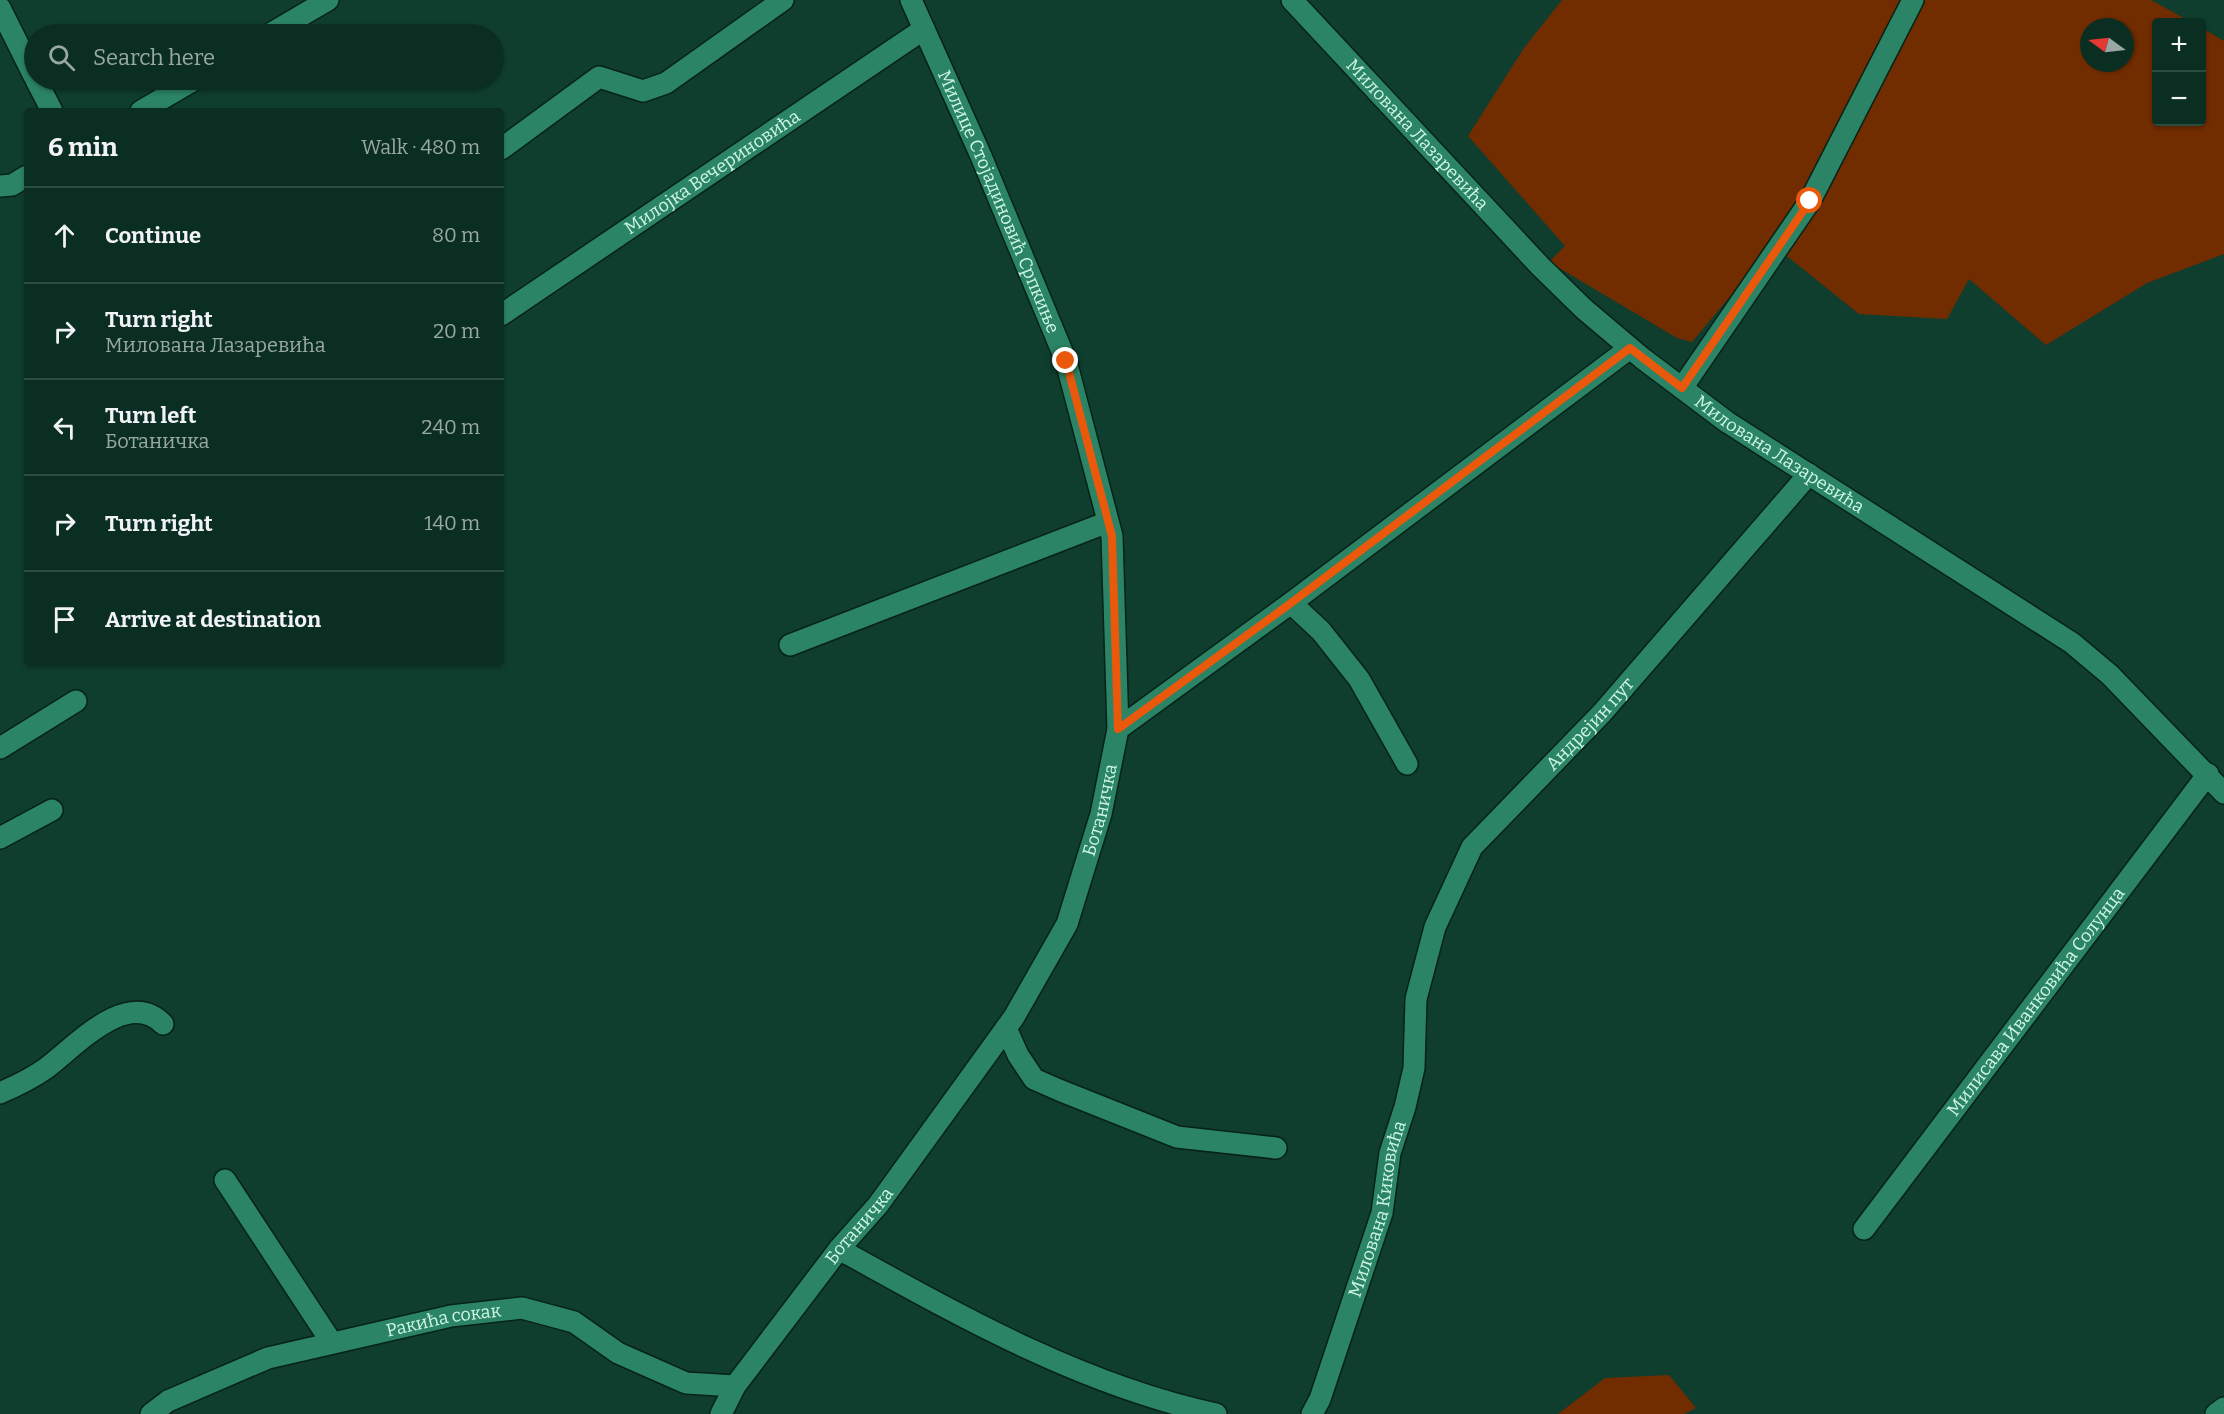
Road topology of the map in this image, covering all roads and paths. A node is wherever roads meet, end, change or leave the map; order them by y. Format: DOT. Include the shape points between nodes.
graph roads {
  1 [pos="328,0"];
  2 [pos="783,0"];
  3 [pos="911,0"];
  4 [pos="1292,0"];
  5 [pos="1913,0"];
  6 [pos="0,8"];
  7 [pos="287,24"];
  8 [pos="924,30"];
  9 [pos="24,56"];
  10 [pos="41,90"];
  11 [pos="177,90"];
  12 [pos="50,108"];
  13 [pos="146,108"];
  14 [pos="504,147"];
  15 [pos="24,179"];
  16 [pos="0,186"];
  17 [pos="504,313"];
  18 [pos="1630,348"];
  19 [pos="1682,388"];
  20 [pos="1809,474"];
  21 [pos="1108,522"];
  22 [pos="1291,603"];
  23 [pos="790,645"];
  24 [pos="76,701"];
  25 [pos="1118,729"];
  26 [pos="0,748"];
  27 [pos="1407,764"];
  28 [pos="2208,774"];
  29 [pos="2224,793"];
  30 [pos="52,810"];
  31 [pos="0,838"];
  32 [pos="1416,999"];
  33 [pos="163,1024"];
  34 [pos="1006,1028"];
  35 [pos="0,1093"];
  36 [pos="1276,1148"];
  37 [pos="225,1180"];
  38 [pos="1864,1229"];
  39 [pos="839,1249"];
  40 [pos="332,1343"];
  41 [pos="735,1386"];
  42 [pos="2224,1407"];
  43 [pos="151,1414"];
  44 [pos="721,1414"];
  45 [pos="1216,1414"];
  46 [pos="1312,1414"];
  47 [pos="2216,1414"];
  1 -- 7 [label="street"];
  2 -- 14 [label="street" via="666,83 643,91 599,77"];
  3 -- 8 [label="street, Милице Стојадиновић Српкиње"];
  4 -- 18 [label="street, Милована Лазаревића" via="1540,266"];
  5 -- 19 [label="street" via="1810,201"];
  6 -- 9 [label="street"];
  8 -- 17 [label="street, Милојка Вечериновића"];
  8 -- 21 [label="street, Милице Стојадиновић Српкиње" via="1066,361"];
  10 -- 12 [label="street"];
  11 -- 13 [label="street"];
  15 -- 16 [label="street"];
  18 -- 19 [label="street, Милована Лазаревића"];
  18 -- 22 [label="street"];
  19 -- 20 [label="street, Милована Лазаревића" via="1726,422"];
  20 -- 28 [label="street, Милована Лазаревића" via="2072,643 2110,675"];
  20 -- 32 [label="street, Андрејин пут" via="1602,713 1472,847 1435,927"];
  21 -- 23 [label="street"];
  21 -- 25 [label="street, Милице Стојадиновић Српкиње" via="1112,536"];
  22 -- 25 [label="street"];
  22 -- 27 [label="street" via="1321,631 1359,679"];
  24 -- 26 [label="street"];
  25 -- 34 [label="street, Ботаничка" via="1101,814 1067,924"];
  28 -- 29 [label="street, Милована Лазаревића"];
  28 -- 38 [label="street, Милисава Иванковића Солунца"];
  30 -- 31 [label="street"];
  32 -- 46 [label="street, Милована Киковића" via="1414,1068 1390,1153 1382,1213"];
  33 -- 35 [label="street" via="141,1012 116,1016 32,1077"];
  34 -- 36 [label="street" via="1034,1079 1177,1137"];
  34 -- 39 [label="street, Ботаничка" via="878,1205"];
  37 -- 40 [label="street"];
  39 -- 41 [label="street, Ботаничка"];
  39 -- 45 [label="street" via="1068,1367 1129,1392"];
  40 -- 41 [label="street, Ракића сокак" via="451,1316 522,1308 574,1323 618,1353 686,1383"];
  40 -- 43 [label="street, Ракића сокак" via="268,1358 168,1401"];
  41 -- 44 [label="street, Ботаничка"];
  42 -- 47 [label="street"];
}
